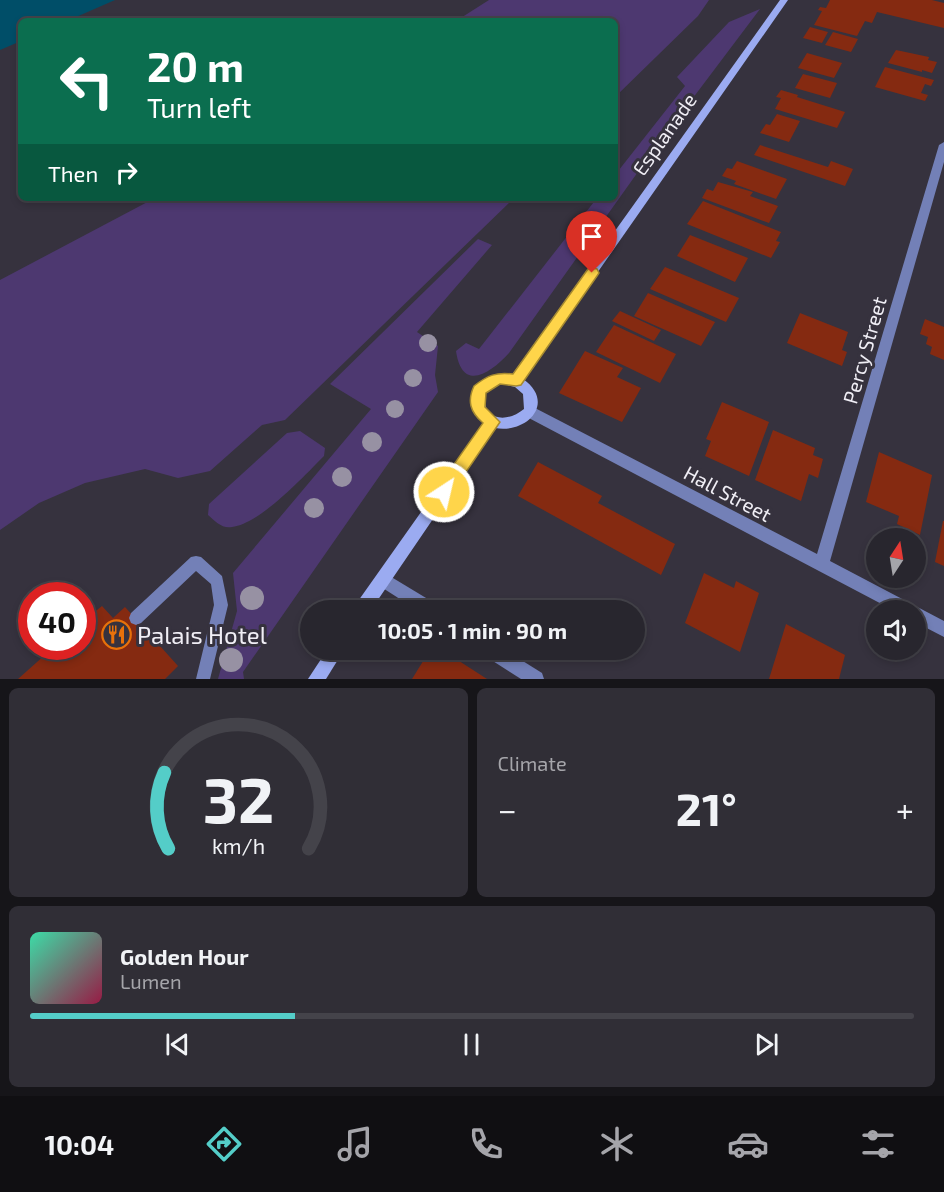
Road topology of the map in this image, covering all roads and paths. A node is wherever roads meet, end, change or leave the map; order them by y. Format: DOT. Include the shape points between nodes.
graph roads {
  1 [pos="784,0"];
  2 [pos="944,145"];
  3 [pos="516,381"];
  4 [pos="530,412"];
  5 [pos="492,422"];
  6 [pos="821,566"];
  7 [pos="383,580"];
  8 [pos="369,600"];
  9 [pos="414,600"];
  10 [pos="888,600"];
  11 [pos="136,618"];
  12 [pos="926,620"];
  13 [pos="944,629"];
  14 [pos="329,660"];
  15 [pos="507,660"];
  16 [pos="203,679"];
  17 [pos="316,679"];
  18 [pos="536,679"];
  1 -- 3 [label="street, Esplanade"];
  2 -- 6 [label="street, Percy Street"];
  3 -- 4 [label="street" via="529,391"];
  3 -- 5 [label="street" via="492,380 480,390 477,404"];
  4 -- 5 [label="street" via="509,424"];
  4 -- 6 [label="street, Hall Street"];
  5 -- 7 [label="street"];
  6 -- 10 [label="street, Hall Street"];
  7 -- 8 [label="street"];
  7 -- 9 [label="street"];
  11 -- 16 [label="lane" via="196,562 217,581 221,605"];
  12 -- 13 [label="street"];
  14 -- 17 [label="street"];
  15 -- 18 [label="street"];
}
